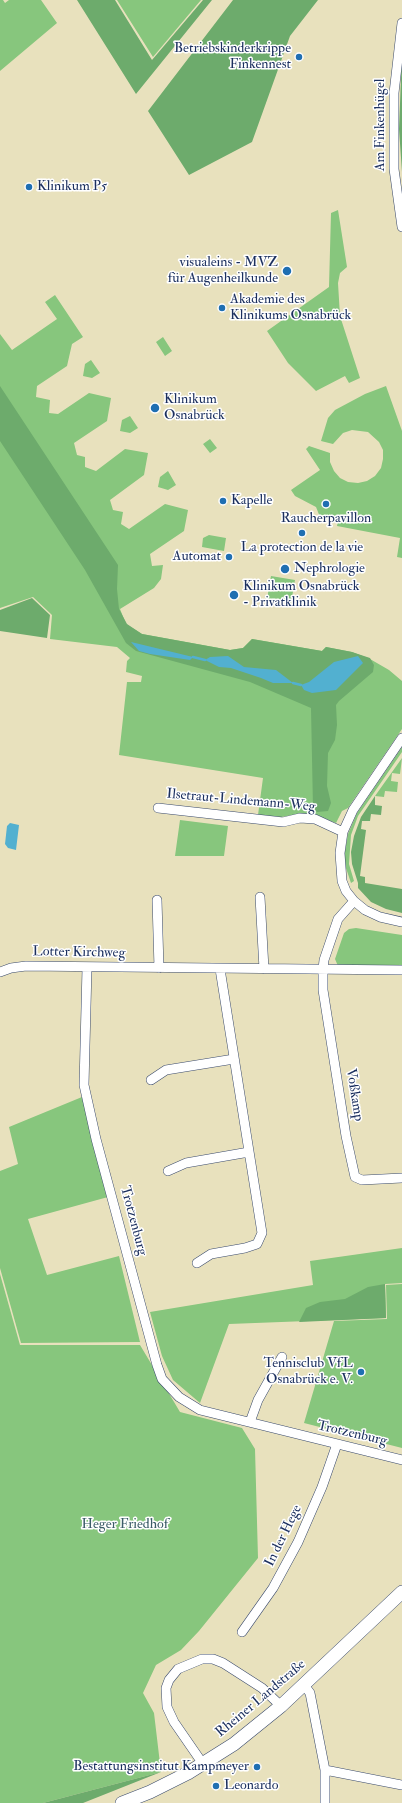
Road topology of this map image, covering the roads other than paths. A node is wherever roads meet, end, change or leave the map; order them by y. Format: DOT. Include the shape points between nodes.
graph roads {
  1 [pos="402,23"];
  2 [pos="402,227"];
  3 [pos="402,738"];
  4 [pos="158,808"];
  5 [pos="343,832"];
  6 [pos="260,897"];
  7 [pos="157,900"];
  8 [pos="354,901"];
  9 [pos="402,922"];
  10 [pos="87,968"];
  11 [pos="159,968"];
  12 [pos="220,969"];
  13 [pos="264,969"];
  14 [pos="323,970"];
  15 [pos="402,970"];
  16 [pos="0,972"];
  17 [pos="234,1059"];
  18 [pos="151,1080"];
  19 [pos="249,1152"];
  20 [pos="168,1171"];
  21 [pos="402,1178"];
  22 [pos="197,1263"];
  23 [pos="282,1357"];
  24 [pos="250,1422"];
  25 [pos="337,1444"];
  26 [pos="402,1460"];
  27 [pos="402,1592"];
  28 [pos="242,1632"];
  29 [pos="304,1685"];
  30 [pos="281,1706"];
  31 [pos="203,1764"];
  32 [pos="325,1770"];
  33 [pos="402,1785"];
  34 [pos="122,1803"];
  35 [pos="326,1803"];
  1 -- 2 [label="street, Am Finkenhügel" via="394,79 394,146 397,198"];
  3 -- 5 [label="street" via="353,810"];
  4 -- 5 [label="street, Ilsetraut-Lindemann-Weg" via="283,822 300,818 315,819"];
  5 -- 8 [label="street" via="340,868 346,891"];
  6 -- 13 [label="street"];
  7 -- 11 [label="street"];
  8 -- 9 [label="street" via="380,917"];
  8 -- 14 [label="street" via="338,919"];
  10 -- 11 [label="street, Lotter Kirchweg"];
  10 -- 16 [label="street, Lotter Kirchweg" via="21,966"];
  10 -- 24 [label="street, Trotzenburg" via="84,1085 96,1139 162,1379 179,1397 200,1410"];
  11 -- 12 [label="street, Lotter Kirchweg"];
  12 -- 13 [label="street, Lotter Kirchweg"];
  12 -- 17 [label="street"];
  13 -- 14 [label="street, Lotter Kirchweg"];
  14 -- 15 [label="street, Lotter Kirchweg"];
  14 -- 21 [label="street, Voßkamp" via="323,990 352,1172 355,1177 362,1180"];
  17 -- 18 [label="street" via="166,1070"];
  17 -- 19 [label="street"];
  19 -- 20 [label="street" via="186,1163"];
  19 -- 22 [label="street" via="262,1232 257,1244 211,1254"];
  23 -- 24 [label="street" via="258,1400"];
  24 -- 25 [label="street, Trotzenburg"];
  25 -- 26 [label="street, Trotzenburg"];
  25 -- 28 [label="street, In der Hege" via="322,1488 298,1542 273,1588"];
  27 -- 29 [label="street, Rheiner Landstraße"];
  29 -- 30 [label="street, Rheiner Landstraße"];
  29 -- 32 [label="street" via="310,1693"];
  30 -- 31 [label="street, Rheiner Landstraße" via="234,1744"];
  30 -- 31 [label="street" via="262,1688 213,1659 202,1659 178,1669 166,1688 167,1707 174,1722"];
  31 -- 34 [label="street, Rheiner Landstraße" via="150,1792"];
  32 -- 33 [label="street"];
  32 -- 35 [label="street"];
}
